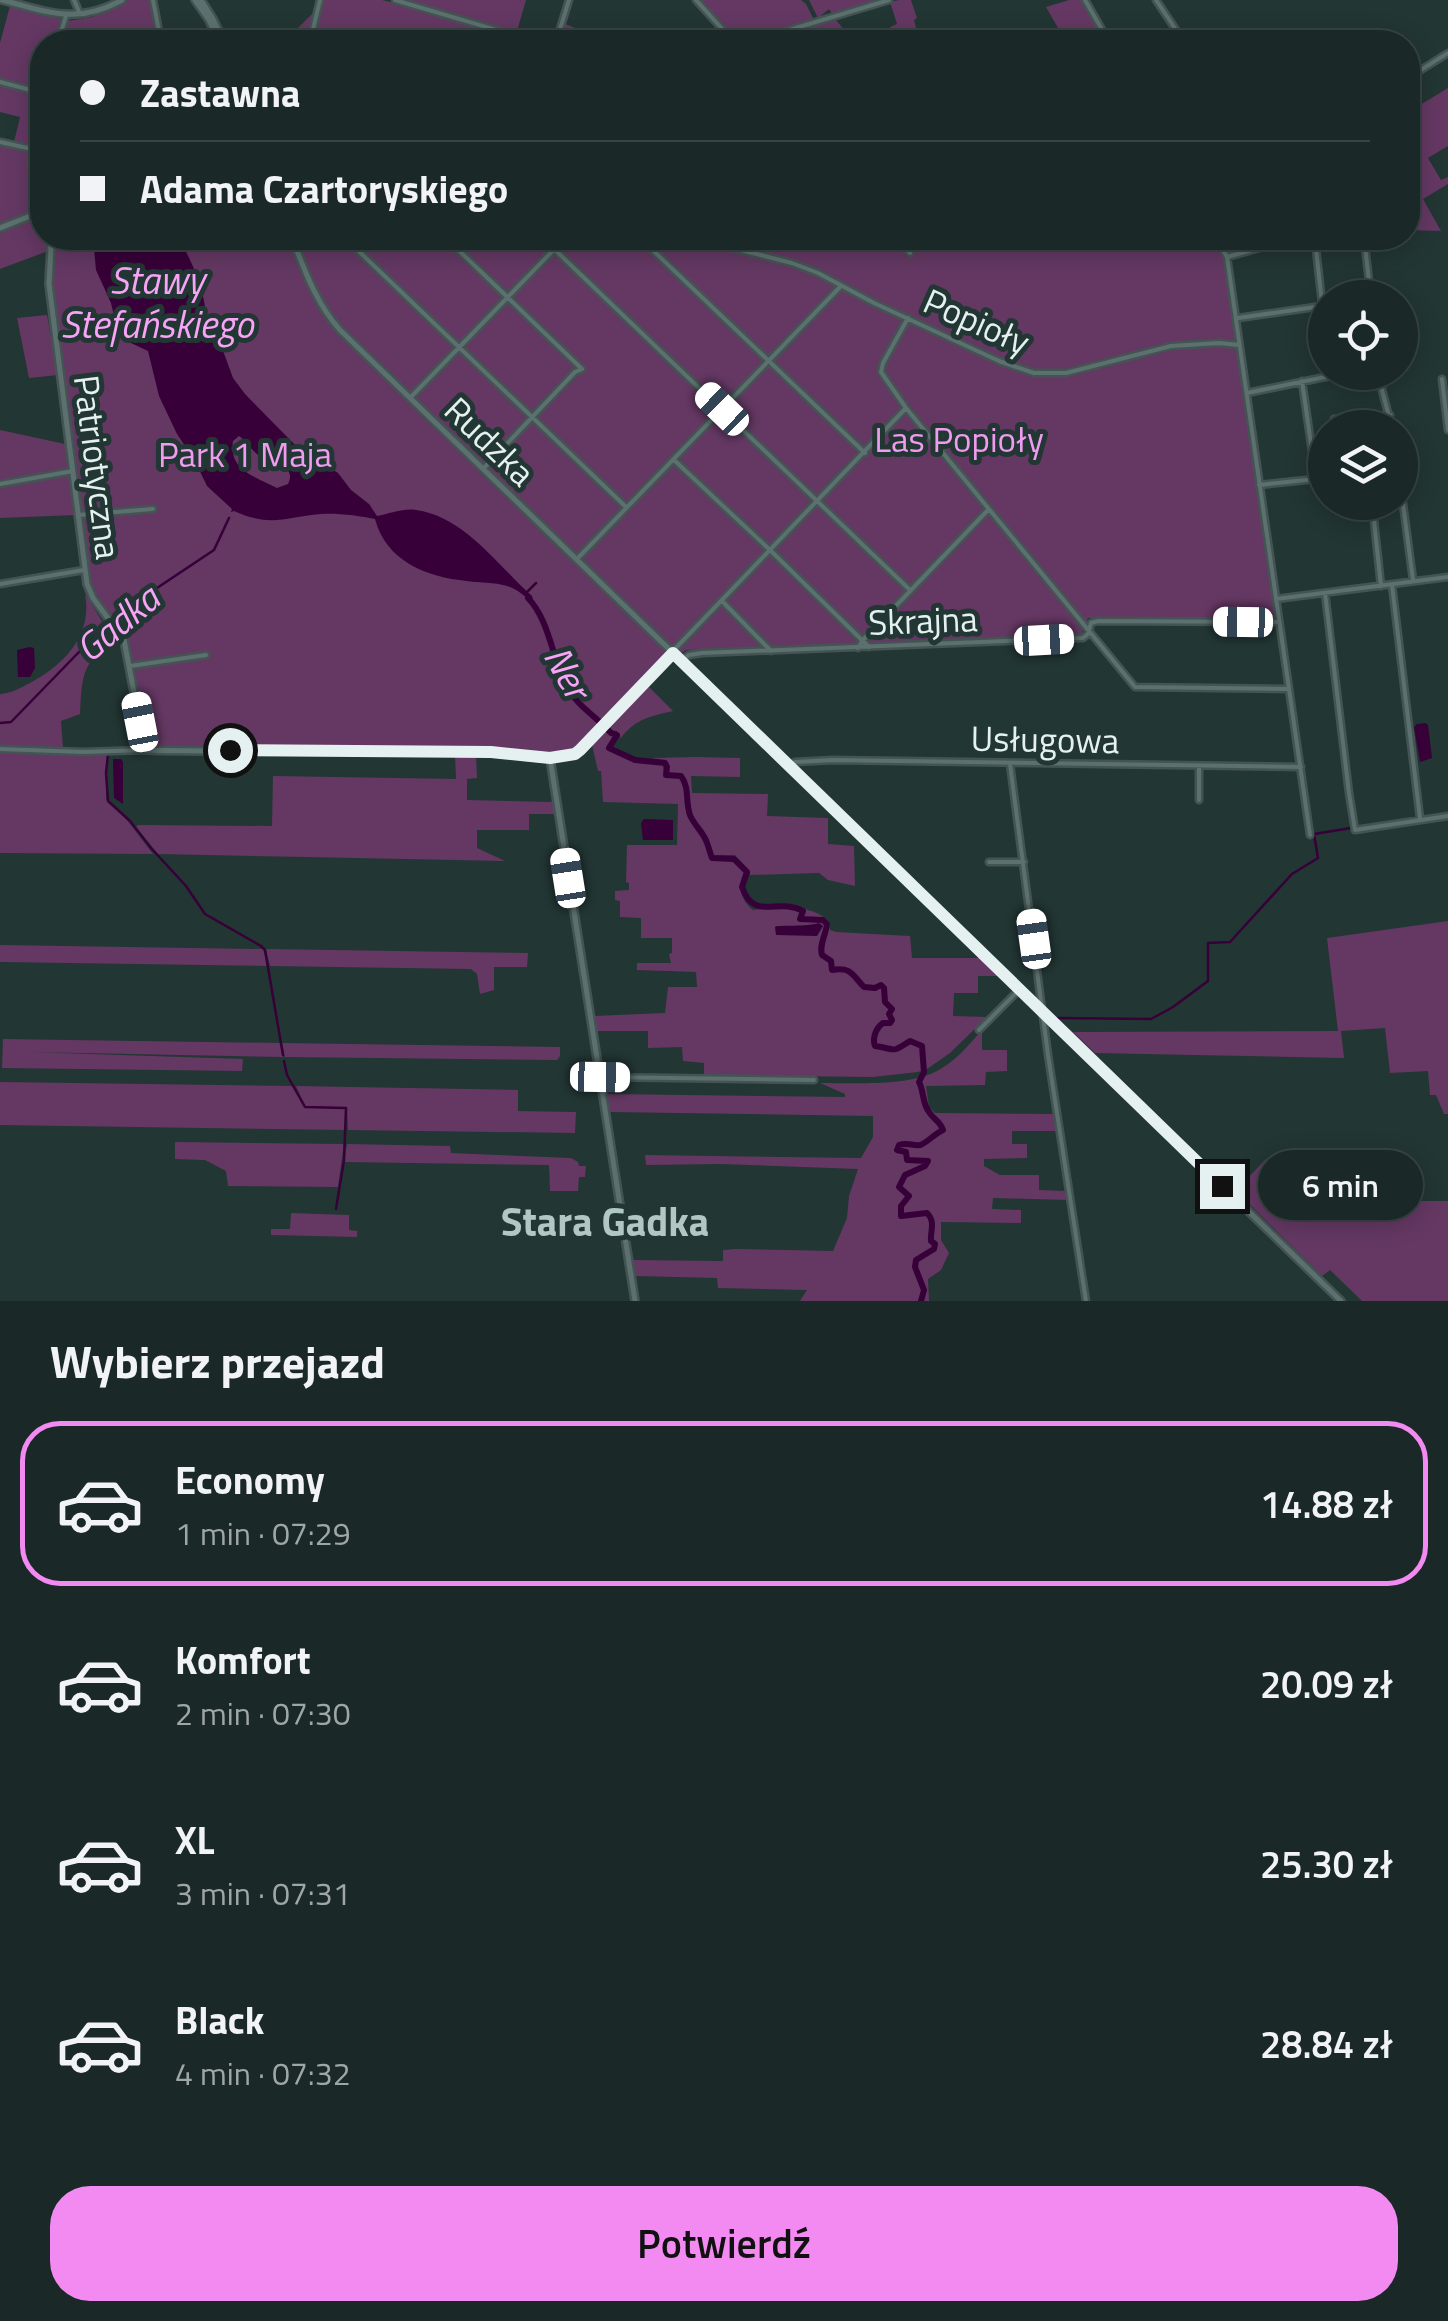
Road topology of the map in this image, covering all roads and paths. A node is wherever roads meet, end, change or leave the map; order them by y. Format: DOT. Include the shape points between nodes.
graph roads {
  1 [pos="2,0"];
  2 [pos="74,0"];
  3 [pos="122,0"];
  4 [pos="153,0"];
  5 [pos="198,0"];
  6 [pos="320,0"];
  7 [pos="395,0"];
  8 [pos="569,0"];
  9 [pos="696,0"];
  10 [pos="890,0"];
  11 [pos="1085,0"];
  12 [pos="1156,0"];
  13 [pos="81,13"];
  14 [pos="66,16"];
  15 [pos="62,30"];
  16 [pos="159,30"];
  17 [pos="217,30"];
  18 [pos="313,30"];
  19 [pos="497,30"];
  20 [pos="560,30"];
  21 [pos="723,30"];
  22 [pos="789,30"];
  23 [pos="1102,30"];
  24 [pos="1176,30"];
  25 [pos="1448,53"];
  26 [pos="1420,70"];
  27 [pos="0,82"];
  28 [pos="30,91"];
  29 [pos="0,142"];
  30 [pos="30,149"];
  31 [pos="30,216"];
  32 [pos="0,228"];
  33 [pos="51,250"];
  34 [pos="297,250"];
  35 [pos="358,250"];
  36 [pos="458,250"];
  37 [pos="553,250"];
  38 [pos="555,250"];
  39 [pos="653,250"];
  40 [pos="742,250"];
  41 [pos="907,250"];
  42 [pos="1223,250"];
  43 [pos="1252,250"];
  44 [pos="1316,250"];
  45 [pos="1365,250"];
  46 [pos="750,252"];
  47 [pos="910,253"];
  48 [pos="1227,257"];
  49 [pos="1319,280"];
  50 [pos="1369,280"];
  51 [pos="840,287"];
  52 [pos="508,298"];
  53 [pos="1308,308"];
  54 [pos="908,318"];
  55 [pos="1235,318"];
  56 [pos="1239,345"];
  57 [pos="460,348"];
  58 [pos="769,361"];
  59 [pos="1442,379"];
  60 [pos="1308,380"];
  61 [pos="1302,381"];
  62 [pos="1246,393"];
  63 [pos="410,398"];
  64 [pos="906,408"];
  65 [pos="722,409"];
  66 [pos="532,416"];
  67 [pos="1308,423"];
  68 [pos="1448,430"];
  69 [pos="865,453"];
  70 [pos="673,459"];
  71 [pos="483,469"];
  72 [pos="73,471"];
  73 [pos="1308,480"];
  74 [pos="0,484"];
  75 [pos="1259,485"];
  76 [pos="818,500"];
  77 [pos="626,507"];
  78 [pos="153,509"];
  79 [pos="989,509"];
  80 [pos="78,515"];
  81 [pos="1374,520"];
  82 [pos="1405,520"];
  83 [pos="770,550"];
  84 [pos="577,560"];
  85 [pos="84,570"];
  86 [pos="1448,578"];
  87 [pos="1413,582"];
  88 [pos="0,584"];
  89 [pos="1392,585"];
  90 [pos="1381,586"];
  91 [pos="910,590"];
  92 [pos="1325,593"];
  93 [pos="1276,599"];
  94 [pos="722,601"];
  95 [pos="1279,622"];
  96 [pos="1088,629"];
  97 [pos="863,640"];
  98 [pos="869,647"];
  99 [pos="858,648"];
  100 [pos="771,651"];
  101 [pos="672,652"];
  102 [pos="206,656"];
  103 [pos="680,660"];
  104 [pos="130,666"];
  105 [pos="1288,690"];
  106 [pos="1,749"];
  107 [pos="146,750"];
  108 [pos="550,758"];
  109 [pos="1010,764"];
  110 [pos="789,766"];
  111 [pos="1200,766"];
  112 [pos="1301,767"];
  113 [pos="1199,800"];
  114 [pos="1448,816"];
  115 [pos="1420,820"];
  116 [pos="1310,835"];
  117 [pos="988,862"];
  118 [pos="1024,862"];
  119 [pos="1020,990"];
  120 [pos="1044,1012"];
  121 [pos="979,1030"];
  122 [pos="600,1077"];
  123 [pos="814,1080"];
  124 [pos="635,1301"];
  125 [pos="1086,1301"];
  126 [pos="1342,1301"];
  1 -- 14 [label="street"];
  2 -- 13 [label="street"];
  3 -- 13 [label="street"];
  4 -- 16 [label="street"];
  5 -- 17 [label="street"];
  6 -- 18 [label="street"];
  7 -- 19 [label="street"];
  8 -- 20 [label="street"];
  9 -- 21 [label="street"];
  10 -- 22 [label="street"];
  11 -- 23 [label="street"];
  12 -- 24 [label="street"];
  13 -- 14 [label="street"];
  14 -- 15 [label="street"];
  25 -- 26 [label="street"];
  27 -- 28 [label="street"];
  29 -- 30 [label="street"];
  31 -- 32 [label="street"];
  33 -- 72 [label="street, Patriotyczna" via="49,284"];
  34 -- 63 [label="street, Rudzka" via="322,308"];
  35 -- 57 [label="street"];
  36 -- 52 [label="street"];
  37 -- 52 [label="street"];
  38 -- 65 [label="street"];
  39 -- 58 [label="street"];
  40 -- 46 [label="street, Popioły"];
  41 -- 47 [label="street"];
  42 -- 48 [label="street"];
  43 -- 48 [label="street"];
  44 -- 49 [label="street"];
  45 -- 50 [label="street"];
  46 -- 51 [label="street, Popioły" via="818,273"];
  48 -- 55 [label="street"];
  51 -- 54 [label="street, Popioły"];
  51 -- 58 [label="street"];
  52 -- 57 [label="street"];
  52 -- 66 [label="street" via="582,369"];
  53 -- 55 [label="street"];
  54 -- 56 [label="street, Popioły" via="1034,374 1171,346"];
  54 -- 64 [label="street" via="882,363"];
  55 -- 56 [label="street"];
  56 -- 62 [label="street"];
  57 -- 63 [label="street"];
  57 -- 66 [label="street"];
  58 -- 65 [label="street"];
  58 -- 69 [label="street"];
  59 -- 68 [label="street"];
  60 -- 61 [label="street"];
  61 -- 62 [label="street"];
  61 -- 67 [label="street"];
  62 -- 75 [label="street"];
  63 -- 71 [label="street, Rudzka"];
  64 -- 69 [label="street"];
  64 -- 79 [label="street"];
  65 -- 70 [label="street"];
  65 -- 76 [label="street"];
  66 -- 71 [label="street"];
  66 -- 77 [label="street"];
  69 -- 76 [label="street"];
  70 -- 77 [label="street"];
  70 -- 83 [label="street"];
  71 -- 84 [label="street, Rudzka"];
  72 -- 74 [label="street"];
  72 -- 80 [label="street, Patriotyczna"];
  73 -- 75 [label="street"];
  75 -- 93 [label="street"];
  76 -- 83 [label="street"];
  76 -- 91 [label="street"];
  77 -- 84 [label="street"];
  78 -- 80 [label="street"];
  79 -- 91 [label="street"];
  79 -- 96 [label="street"];
  80 -- 85 [label="street, Patriotyczna"];
  81 -- 90 [label="street"];
  82 -- 87 [label="street"];
  83 -- 94 [label="street"];
  83 -- 97 [label="street"];
  84 -- 101 [label="street, Rudzka"];
  85 -- 88 [label="street"];
  85 -- 104 [label="street, Patriotyczna" via="90,594 124,640"];
  86 -- 87 [label="street"];
  87 -- 89 [label="street"];
  89 -- 90 [label="street"];
  89 -- 115 [label="street"];
  90 -- 92 [label="street"];
  91 -- 97 [label="street"];
  92 -- 93 [label="street"];
  92 -- 115 [label="street" via="1355,830"];
  93 -- 95 [label="street"];
  94 -- 100 [label="street"];
  94 -- 101 [label="street"];
  95 -- 96 [label="street, Skrajna" via="1098,620"];
  95 -- 105 [label="street"];
  96 -- 98 [label="street, Skrajna" via="1082,638"];
  96 -- 105 [label="street" via="1136,686"];
  97 -- 98 [label="street"];
  97 -- 99 [label="street"];
  98 -- 99 [label="street, Skrajna"];
  99 -- 100 [label="street, Skrajna"];
  100 -- 103 [label="street, Skrajna"];
  101 -- 103 [label="street, Rudzka"];
  101 -- 108 [label="street" via="578,752"];
  102 -- 104 [label="street"];
  103 -- 110 [label="street, Rudzka"];
  104 -- 107 [label="street, Patriotyczna"];
  105 -- 112 [label="street"];
  106 -- 107 [label="street"];
  107 -- 108 [label="street"];
  108 -- 122 [label="street"];
  109 -- 110 [label="street, Usługowa" via="834,760"];
  109 -- 111 [label="street, Usługowa"];
  109 -- 118 [label="street"];
  110 -- 119 [label="street, Rudzka"];
  111 -- 112 [label="street, Usługowa"];
  111 -- 113 [label="street"];
  112 -- 116 [label="street"];
  114 -- 115 [label="street"];
  117 -- 118 [label="street"];
  118 -- 120 [label="street"];
  119 -- 120 [label="street, Rudzka"];
  119 -- 121 [label="street"];
  120 -- 125 [label="street"];
  120 -- 126 [label="street, Rudzka"];
  122 -- 123 [label="street"];
  122 -- 124 [label="street"];
}
